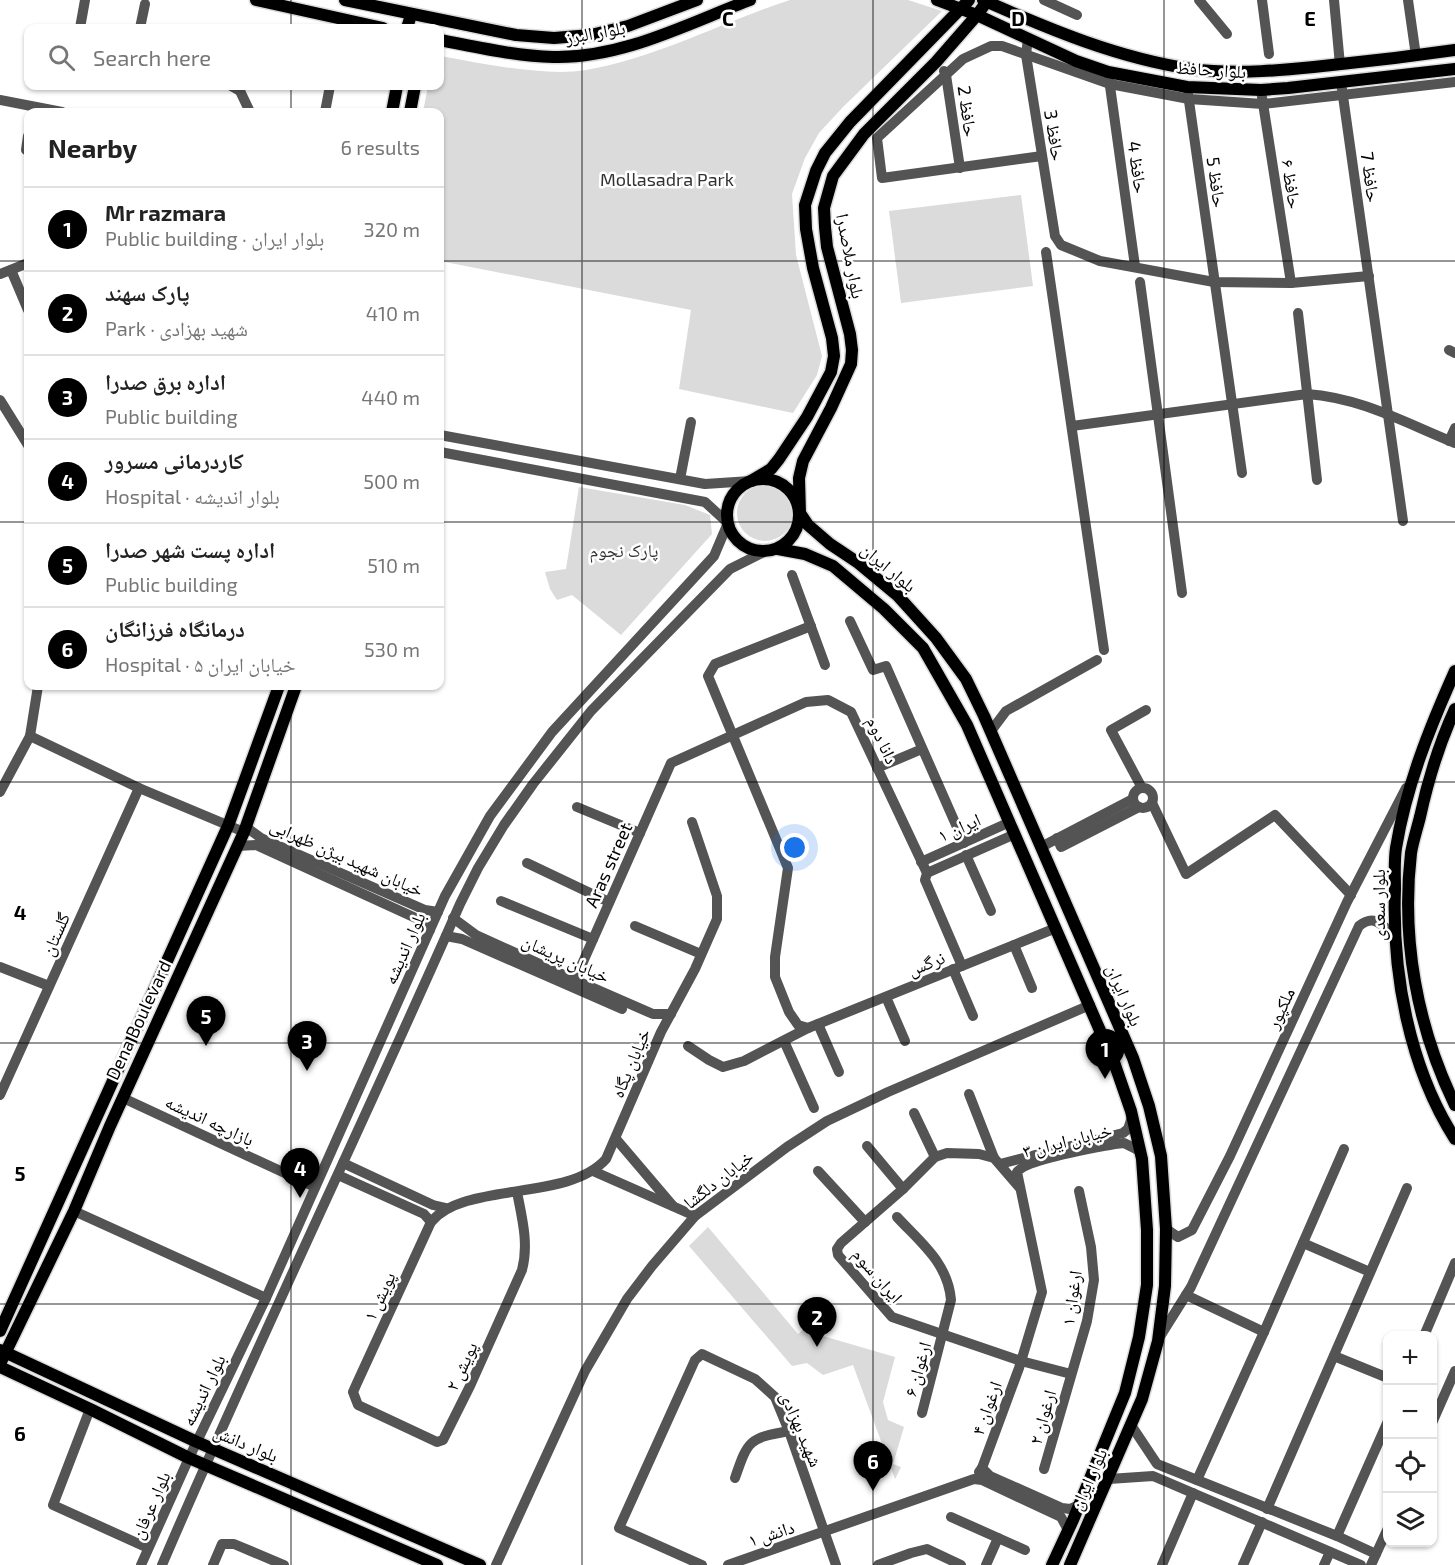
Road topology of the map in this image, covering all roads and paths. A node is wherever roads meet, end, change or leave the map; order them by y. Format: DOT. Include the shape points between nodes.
graph roads {
  1 [pos="85,0"];
  2 [pos="256,0"];
  3 [pos="345,0"];
  4 [pos="697,0"];
  5 [pos="750,0"];
  6 [pos="937,0"];
  7 [pos="986,0"];
  8 [pos="1044,0"];
  9 [pos="1199,0"];
  10 [pos="1262,0"];
  11 [pos="1334,0"];
  12 [pos="1408,0"];
  13 [pos="145,4"];
  14 [pos="667,5"];
  15 [pos="965,5"];
  16 [pos="388,10"];
  17 [pos="411,15"];
  18 [pos="977,15"];
  19 [pos="1077,15"];
  20 [pos="427,23"];
  21 [pos="81,24"];
  22 [pos="141,24"];
  23 [pos="365,24"];
  24 [pos="389,24"];
  25 [pos="409,24"];
  26 [pos="444,25"];
  27 [pos="1227,34"];
  28 [pos="1028,38"];
  29 [pos="444,41"];
  30 [pos="1455,50"];
  31 [pos="1269,54"];
  32 [pos="1026,55"];
  33 [pos="1416,56"];
  34 [pos="936,62"];
  35 [pos="1340,64"];
  36 [pos="1455,69"];
  37 [pos="1421,72"];
  38 [pos="946,75"];
  39 [pos="1109,78"];
  40 [pos="1341,82"];
  41 [pos="1455,82"];
  42 [pos="1421,86"];
  43 [pos="239,90"];
  44 [pos="329,90"];
  45 [pos="396,90"];
  46 [pos="414,90"];
  47 [pos="1261,90"];
  48 [pos="1188,93"];
  49 [pos="1343,96"];
  50 [pos="0,100"];
  51 [pos="1263,104"];
  52 [pos="27,108"];
  53 [pos="248,108"];
  54 [pos="326,108"];
  55 [pos="393,108"];
  56 [pos="411,108"];
  57 [pos="1042,156"];
  58 [pos="960,168"];
  59 [pos="1046,252"];
  60 [pos="24,265"];
  61 [pos="1135,266"];
  62 [pos="11,270"];
  63 [pos="0,274"];
  64 [pos="1369,276"];
  65 [pos="1140,282"];
  66 [pos="1214,282"];
  67 [pos="1291,283"];
  68 [pos="24,301"];
  69 [pos="1298,313"];
  70 [pos="1307,394"];
  71 [pos="0,400"];
  72 [pos="1232,404"];
  73 [pos="1386,412"];
  74 [pos="1158,416"];
  75 [pos="691,422"];
  76 [pos="1072,426"];
  77 [pos="1455,428"];
  78 [pos="444,436"];
  79 [pos="24,439"];
  80 [pos="1452,442"];
  81 [pos="444,453"];
  82 [pos="1242,473"];
  83 [pos="680,479"];
  84 [pos="1317,480"];
  85 [pos="751,481"];
  86 [pos="800,513"];
  87 [pos="1403,521"];
  88 [pos="728,523"];
  89 [pos="778,549"];
  90 [pos="764,552"];
  91 [pos="792,575"];
  92 [pos="1182,593"];
  93 [pos="898,596"];
  94 [pos="884,609"];
  95 [pos="850,621"];
  96 [pos="810,626"];
  97 [pos="1104,650"];
  98 [pos="1097,660"];
  99 [pos="825,665"];
  100 [pos="1455,670"];
  101 [pos="37,690"];
  102 [pos="278,690"];
  103 [pos="295,690"];
  104 [pos="1455,709"];
  105 [pos="1146,710"];
  106 [pos="1451,728"];
  107 [pos="991,731"];
  108 [pos="733,735"];
  109 [pos="30,736"];
  110 [pos="922,749"];
  111 [pos="671,763"];
  112 [pos="877,768"];
  113 [pos="1413,775"];
  114 [pos="139,788"];
  115 [pos="1142,788"];
  116 [pos="0,792"];
  117 [pos="1136,803"];
  118 [pos="1152,803"];
  119 [pos="577,807"];
  120 [pos="692,822"];
  121 [pos="228,826"];
  122 [pos="1013,828"];
  123 [pos="245,830"];
  124 [pos="640,833"];
  125 [pos="963,843"];
  126 [pos="237,846"];
  127 [pos="1041,846"];
  128 [pos="966,855"];
  129 [pos="921,862"];
  130 [pos="527,863"];
  131 [pos="927,873"];
  132 [pos="1351,895"];
  133 [pos="501,901"];
  134 [pos="609,902"];
  135 [pos="991,911"];
  136 [pos="438,912"];
  137 [pos="453,918"];
  138 [pos="635,926"];
  139 [pos="1056,928"];
  140 [pos="430,930"];
  141 [pos="1394,935"];
  142 [pos="446,936"];
  143 [pos="593,939"];
  144 [pos="1014,945"];
  145 [pos="701,954"];
  146 [pos="0,967"];
  147 [pos="957,968"];
  148 [pos="574,980"];
  149 [pos="49,986"];
  150 [pos="1032,988"];
  151 [pos="886,997"];
  152 [pos="1090,1005"];
  153 [pos="670,1014"];
  154 [pos="973,1016"];
  155 [pos="813,1026"];
  156 [pos="661,1032"];
  157 [pos="784,1041"];
  158 [pos="905,1041"];
  159 [pos="688,1046"];
  160 [pos="839,1072"];
  161 [pos="969,1094"];
  162 [pos="0,1095"];
  163 [pos="123,1098"];
  164 [pos="1455,1105"];
  165 [pos="814,1108"];
  166 [pos="914,1113"];
  167 [pos="1132,1117"];
  168 [pos="616,1139"];
  169 [pos="1455,1139"];
  170 [pos="867,1146"];
  171 [pos="1344,1149"];
  172 [pos="1140,1151"];
  173 [pos="935,1157"];
  174 [pos="997,1161"];
  175 [pos="343,1163"];
  176 [pos="593,1171"];
  177 [pos="818,1171"];
  178 [pos="338,1175"];
  179 [pos="1018,1184"];
  180 [pos="315,1187"];
  181 [pos="1407,1188"];
  182 [pos="903,1189"];
  183 [pos="518,1191"];
  184 [pos="1079,1191"];
  185 [pos="446,1208"];
  186 [pos="675,1208"];
  187 [pos="74,1211"];
  188 [pos="695,1216"];
  189 [pos="897,1217"];
  190 [pos="431,1222"];
  191 [pos="865,1222"];
  192 [pos="1166,1229"];
  193 [pos="1303,1243"];
  194 [pos="1455,1263"];
  195 [pos="1370,1272"];
  196 [pos="1186,1295"];
  197 [pos="266,1298"];
  198 [pos="0,1330"];
  199 [pos="1426,1331"];
  200 [pos="1264,1332"];
  201 [pos="944,1334"];
  202 [pos="1158,1341"];
  203 [pos="1334,1356"];
  204 [pos="1,1358"];
  205 [pos="1022,1360"];
  206 [pos="1455,1371"];
  207 [pos="1071,1374"];
  208 [pos="1383,1376"];
  209 [pos="357,1383"];
  210 [pos="90,1409"];
  211 [pos="1437,1412"];
  212 [pos="921,1413"];
  213 [pos="1131,1425"];
  214 [pos="789,1431"];
  215 [pos="1383,1431"];
  216 [pos="197,1442"];
  217 [pos="212,1448"];
  218 [pos="189,1458"];
  219 [pos="205,1464"];
  220 [pos="982,1468"];
  221 [pos="1044,1469"];
  222 [pos="735,1478"];
  223 [pos="974,1479"];
  224 [pos="1109,1479"];
  225 [pos="1197,1480"];
  226 [pos="1193,1492"];
  227 [pos="1079,1505"];
  228 [pos="1266,1509"];
  229 [pos="951,1517"];
  230 [pos="1262,1522"];
  231 [pos="1068,1530"];
  232 [pos="824,1532"];
  233 [pos="1337,1536"];
  234 [pos="998,1538"];
  235 [pos="1383,1539"];
  236 [pos="148,1548"];
  237 [pos="1025,1550"];
  238 [pos="1330,1552"];
  239 [pos="1376,1554"];
  240 [pos="141,1565"];
  241 [pos="162,1565"];
  242 [pos="213,1565"];
  243 [pos="284,1565"];
  244 [pos="437,1565"];
  245 [pos="480,1565"];
  246 [pos="496,1565"];
  247 [pos="702,1565"];
  248 [pos="728,1565"];
  249 [pos="836,1565"];
  250 [pos="878,1565"];
  251 [pos="961,1565"];
  252 [pos="986,1565"];
  253 [pos="1052,1565"];
  254 [pos="1070,1565"];
  255 [pos="1162,1565"];
  256 [pos="1243,1565"];
  257 [pos="1324,1565"];
  258 [pos="1361,1565"];
  259 [pos="1371,1565"];
  1 -- 21 [label="street"];
  2 -- 23 [label="main road"];
  3 -- 16 [label="main road, بلوار البرز"];
  4 -- 14 [label="main road, بلوار البرز"];
  5 -- 29 [label="main road, بلوار البرز" via="634,44 594,54 513,54"];
  6 -- 15 [label="main road"];
  7 -- 18 [label="main road, بلوار ملاصدرا"];
  7 -- 35 [label="main road, بلوار حافظ" via="1084,42 1139,59 1193,69 1288,70"];
  8 -- 19 [label="street"];
  9 -- 27 [label="street"];
  10 -- 31 [label="street"];
  11 -- 35 [label="street"];
  12 -- 33 [label="street"];
  13 -- 22 [label="street"];
  14 -- 26 [label="main road, بلوار البرز" via="619,28 591,35 554,38"];
  15 -- 18 [label="main road"];
  15 -- 85 [label="main road, بلوار ملاصدرا" via="850,122 816,171 805,205 806,229 832,338 831,372 802,425 771,469"];
  16 -- 17 [label="main road, بلوار البرز"];
  16 -- 24 [label="main road"];
  17 -- 20 [label="main road, بلوار البرز"];
  17 -- 25 [label="main road"];
  18 -- 28 [label="main road, بلوار حافظ"];
  18 -- 34 [label="main road, بلوار ملاصدرا"];
  28 -- 32 [label="street, حافظ 3"];
  28 -- 39 [label="main road, بلوار حافظ"];
  30 -- 33 [label="main road, بلوار حافظ"];
  32 -- 38 [label="street" via="991,46 963,59"];
  32 -- 39 [label="street"];
  32 -- 57 [label="street, حافظ 3"];
  33 -- 35 [label="main road, بلوار حافظ"];
  34 -- 38 [label="street, حافظ 2"];
  34 -- 86 [label="main road, بلوار ملاصدرا" via="864,134 833,176 827,191 826,237 849,334 851,364 803,461 799,478"];
  36 -- 37 [label="main road, بلوار حافظ"];
  37 -- 40 [label="main road, بلوار حافظ"];
  37 -- 42 [label="street"];
  38 -- 58 [label="street, حافظ 2"];
  38 -- 58 [label="street" via="877,138 882,178"];
  39 -- 48 [label="main road, بلوار حافظ"];
  39 -- 61 [label="street, حافظ 4"];
  40 -- 47 [label="main road, بلوار حافظ"];
  40 -- 49 [label="street, حافظ 7"];
  41 -- 42 [label="street"];
  42 -- 49 [label="street"];
  43 -- 53 [label="street"];
  44 -- 54 [label="street"];
  45 -- 55 [label="main road"];
  46 -- 56 [label="main road"];
  47 -- 48 [label="main road, بلوار حافظ"];
  47 -- 51 [label="street, حافظ ۶"];
  48 -- 51 [label="street"];
  48 -- 66 [label="street, حافظ 5"];
  49 -- 51 [label="street"];
  49 -- 64 [label="street, حافظ 7"];
  50 -- 52 [label="street"];
  51 -- 67 [label="street, حافظ ۶"];
  57 -- 58 [label="street"];
  57 -- 61 [label="street, حافظ 3" via="1054,236 1061,245 1100,261"];
  59 -- 76 [label="street"];
  60 -- 62 [label="street"];
  61 -- 66 [label="street"];
  62 -- 63 [label="street"];
  62 -- 68 [label="street"];
  64 -- 67 [label="street"];
  64 -- 73 [label="street, حافظ 7"];
  65 -- 74 [label="street"];
  66 -- 67 [label="street"];
  66 -- 72 [label="street, حافظ 5"];
  69 -- 70 [label="street"];
  70 -- 72 [label="street"];
  70 -- 73 [label="street" via="1334,396"];
  70 -- 84 [label="street"];
  71 -- 79 [label="street"];
  72 -- 74 [label="street"];
  72 -- 82 [label="street, حافظ 5"];
  73 -- 80 [label="street"];
  73 -- 87 [label="street, حافظ 7"];
  74 -- 76 [label="street"];
  74 -- 92 [label="street"];
  75 -- 83 [label="street"];
  76 -- 97 [label="street"];
  77 -- 80 [label="street"];
  78 -- 83 [label="street"];
  81 -- 88 [label="street" via="705,502"];
  83 -- 85 [label="street" via="705,484"];
  85 -- 86 [label="main road" via="762,478 783,484 792,492"];
  85 -- 88 [label="main road" via="734,493 727,512"];
  86 -- 89 [label="main road" via="795,534"];
  86 -- 93 [label="main road, بلوار ایران" via="830,544"];
  88 -- 90 [label="main road" via="737,540"];
  88 -- 136 [label="street, بلوار اندیشه" via="714,556 579,700 519,774 464,860"];
  89 -- 90 [label="main road"];
  89 -- 94 [label="main road, بلوار ایران" via="805,554 833,566"];
  90 -- 137 [label="street, بلوار اندیشه" via="730,569 711,586 591,711 504,825"];
  91 -- 96 [label="street"];
  93 -- 94 [label="main road" via="888,601"];
  93 -- 107 [label="main road, بلوار ایران" via="966,679"];
  94 -- 122 [label="main road, بلوار ایران" via="923,648 948,690"];
  95 -- 110 [label="street" via="873,670 886,666"];
  96 -- 99 [label="street"];
  96 -- 108 [label="street" via="715,664 708,676"];
  98 -- 107 [label="street" via="1006,711"];
  100 -- 113 [label="main road, بلوار سعدی"];
  101 -- 109 [label="street"];
  102 -- 121 [label="main road, Dena Boulevard"];
  103 -- 123 [label="main road, Dena Boulevard"];
  104 -- 106 [label="main road, بلوار سعدی"];
  105 -- 115 [label="street" via="1111,730"];
  106 -- 164 [label="main road, بلوار سعدی" via="1429,779 1411,851 1408,931 1419,1006 1441,1077"];
  107 -- 127 [label="main road, بلوار ایران"];
  108 -- 111 [label="street, دانا دوم"];
  108 -- 112 [label="street, دانا دوم" via="806,702 828,700 851,712"];
  108 -- 155 [label="street" via="788,868 775,977 798,1025"];
  109 -- 114 [label="street, خیابان شهید بیژن ظهرابی"];
  109 -- 116 [label="street"];
  110 -- 112 [label="street"];
  110 -- 125 [label="street"];
  111 -- 124 [label="street, Aras street"];
  112 -- 129 [label="street, دانا دوم"];
  113 -- 132 [label="street, ملکپور"];
  113 -- 141 [label="main road, بلوار سعدی" via="1396,849"];
  114 -- 121 [label="street, خیابان شهید بیژن ظهرابی"];
  114 -- 149 [label="street, گلستان"];
  115 -- 117 [label="street" via="1135,792"];
  115 -- 118 [label="street" via="1151,791"];
  117 -- 118 [label="street" via="1145,808"];
  117 -- 127 [label="street" via="1062,847 1057,838"];
  118 -- 132 [label="street" via="1186,874 1275,815"];
  119 -- 124 [label="street"];
  120 -- 145 [label="street, خیابان پگاه" via="717,896 717,919"];
  121 -- 123 [label="street, خیابان شهید بیژن ظهرابی"];
  121 -- 198 [label="main road, Dena Boulevard"];
  122 -- 125 [label="street, ایران ۱"];
  122 -- 128 [label="street, ایران ۱"];
  122 -- 139 [label="main road, بلوار ایران"];
  123 -- 126 [label="main road, Dena Boulevard"];
  123 -- 136 [label="street, خیابان شهید بیژن ظهرابی" via="425,910"];
  124 -- 134 [label="street, Aras street"];
  125 -- 129 [label="street, ایران ۱"];
  126 -- 140 [label="street, خیابان شهید بیژن ظهرابی" via="256,845 420,920"];
  126 -- 163 [label="main road, Dena Boulevard"];
  127 -- 192 [label="main road, بلوار ایران" via="1133,1058 1149,1106 1161,1156"];
  128 -- 131 [label="street, ایران ۱"];
  128 -- 135 [label="street"];
  129 -- 131 [label="street, دانا دوم"];
  130 -- 134 [label="street"];
  131 -- 147 [label="street, دانا دوم" via="925,880"];
  132 -- 192 [label="street, ملکپور" via="1192,1230 1178,1237"];
  133 -- 143 [label="street"];
  134 -- 143 [label="street, Aras street"];
  136 -- 140 [label="street, بلوار اندیشه"];
  137 -- 142 [label="street, بلوار اندیشه"];
  137 -- 148 [label="street, خیابان پریشان" via="476,935"];
  138 -- 145 [label="street"];
  139 -- 144 [label="street, نرگس"];
  139 -- 152 [label="main road, بلوار ایران"];
  140 -- 180 [label="street, بلوار اندیشه"];
  141 -- 169 [label="main road, بلوار سعدی" via="1404,1009 1427,1082"];
  141 -- 196 [label="street, ملکپور" via="1371,920 1359,926"];
  142 -- 156 [label="street, خیابان پریشان" via="462,939 651,1021"];
  142 -- 175 [label="street, بلوار اندیشه"];
  143 -- 148 [label="street, Aras street"];
  144 -- 147 [label="street, نرگس"];
  144 -- 150 [label="street"];
  145 -- 153 [label="street, خیابان پگاه"];
  146 -- 149 [label="street"];
  147 -- 151 [label="street, نرگس"];
  147 -- 154 [label="street, دانا دوم"];
  148 -- 153 [label="street, خیابان پریشان" via="653,1014"];
  149 -- 162 [label="street, گلستان"];
  151 -- 155 [label="street, نرگس"];
  151 -- 158 [label="street"];
  152 -- 167 [label="main road, بلوار ایران"];
  152 -- 188 [label="street, خیابان دلگشا" via="827,1121"];
  153 -- 156 [label="street, خیابان پگاه"];
  155 -- 157 [label="street, نرگس"];
  155 -- 160 [label="street"];
  156 -- 168 [label="street, خیابان پگاه"];
  157 -- 159 [label="street, نرگس" via="744,1061 723,1066"];
  157 -- 165 [label="street"];
  161 -- 174 [label="street"];
  163 -- 180 [label="street, بازارچه اندیشه"];
  163 -- 187 [label="main road, Dena Boulevard"];
  166 -- 173 [label="street"];
  167 -- 172 [label="main road, بلوار ایران"];
  167 -- 174 [label="street, خیابان ایران ۳" via="1123,1133"];
  168 -- 176 [label="street, خیابان پگاه" via="606,1159"];
  168 -- 186 [label="street"];
  170 -- 182 [label="street"];
  171 -- 193 [label="street"];
  172 -- 179 [label="street, خیابان ایران ۳" via="1124,1143 1057,1156 1021,1167 1017,1172"];
  172 -- 227 [label="main road, بلوار ایران" via="1148,1230 1139,1337 1125,1393"];
  173 -- 174 [label="street" via="963,1152"];
  173 -- 182 [label="street, ایران سوم"];
  174 -- 179 [label="street"];
  175 -- 178 [label="street, بلوار اندیشه"];
  175 -- 185 [label="street"];
  176 -- 183 [label="street"];
  176 -- 186 [label="street"];
  177 -- 191 [label="street"];
  178 -- 190 [label="street" via="424,1214"];
  178 -- 217 [label="street, بلوار اندیشه"];
  179 -- 205 [label="street, ارغوان ۴" via="1042,1292"];
  180 -- 197 [label="street, بلوار اندیشه"];
  181 -- 195 [label="street"];
  182 -- 191 [label="street, ایران سوم"];
  183 -- 185 [label="street"];
  183 -- 209 [label="street, پویش ۲" via="526,1244 522,1270 443,1440 437,1442 366,1410 355,1401"];
  184 -- 207 [label="street, ارغوان ۱" via="1094,1280"];
  185 -- 190 [label="street"];
  186 -- 188 [label="street"];
  187 -- 197 [label="street"];
  187 -- 204 [label="main road, Dena Boulevard"];
  188 -- 246 [label="street, خیابان دلگشا" via="627,1299 585,1371"];
  189 -- 201 [label="street, ارغوان ۶" via="939,1262 949,1283 951,1300"];
  190 -- 209 [label="street, پویش ۱"];
  191 -- 201 [label="street, ایران سوم" via="841,1243 838,1255 892,1317"];
  192 -- 202 [label="main road, بلوار ایران" via="1165,1286"];
  193 -- 195 [label="street"];
  193 -- 200 [label="street"];
  194 -- 199 [label="street"];
  195 -- 203 [label="street"];
  196 -- 200 [label="street"];
  196 -- 202 [label="street, ملکپور"];
  197 -- 216 [label="street, بلوار اندیشه"];
  200 -- 225 [label="street"];
  201 -- 205 [label="street, ایران سوم"];
  201 -- 212 [label="street, ارغوان ۶"];
  202 -- 213 [label="main road, بلوار ایران" via="1143,1399"];
  203 -- 208 [label="street"];
  203 -- 228 [label="street"];
  204 -- 210 [label="main road, بلوار دانش"];
  204 -- 216 [label="main road, بلوار دانش"];
  205 -- 207 [label="street, ایران سوم"];
  205 -- 220 [label="street, ارغوان ۴"];
  206 -- 211 [label="street"];
  207 -- 221 [label="street, ارغوان ۲"];
  210 -- 218 [label="main road, بلوار دانش"];
  210 -- 236 [label="street" via="53,1505"];
  213 -- 224 [label="main road, بلوار ایران"];
  213 -- 225 [label="street" via="1157,1464"];
  214 -- 222 [label="street" via="767,1435 746,1446"];
  214 -- 232 [label="street, شهید بهزادی"];
  214 -- 247 [label="street, شهید بهزادی" via="775,1397 755,1379 702,1354 695,1360 619,1528"];
  215 -- 233 [label="street"];
  216 -- 217 [label="main road, بلوار دانش"];
  216 -- 218 [label="street, بلوار اندیشه"];
  217 -- 219 [label="street, بلوار اندیشه"];
  217 -- 245 [label="main road, بلوار دانش"];
  218 -- 219 [label="main road, بلوار دانش"];
  218 -- 236 [label="street, بلوار عرفان"];
  219 -- 241 [label="street, بلوار عرفان"];
  219 -- 244 [label="main road, بلوار دانش"];
  220 -- 223 [label="street, ارغوان ۴"];
  220 -- 227 [label="street" via="986,1474 1062,1508"];
  223 -- 231 [label="street" via="1061,1517"];
  223 -- 232 [label="street, دانش ۱"];
  224 -- 226 [label="street" via="1154,1476"];
  224 -- 254 [label="main road, بلوار ایران"];
  225 -- 228 [label="street"];
  226 -- 230 [label="street"];
  226 -- 255 [label="street"];
  227 -- 231 [label="main road, بلوار ایران"];
  228 -- 233 [label="street"];
  229 -- 234 [label="street"];
  230 -- 238 [label="street"];
  230 -- 256 [label="street"];
  231 -- 253 [label="main road, بلوار ایران"];
  232 -- 248 [label="street, دانش ۱"];
  232 -- 249 [label="street, شهید بهزادی"];
  233 -- 239 [label="street"];
  234 -- 237 [label="street"];
  234 -- 252 [label="street"];
  235 -- 239 [label="street"];
  236 -- 240 [label="street, بلوار عرفان"];
  238 -- 257 [label="street"];
  238 -- 258 [label="street"];
  239 -- 259 [label="street"];
  242 -- 243 [label="street" via="222,1544 234,1544"];
  250 -- 251 [label="street" via="927,1549"];
}
